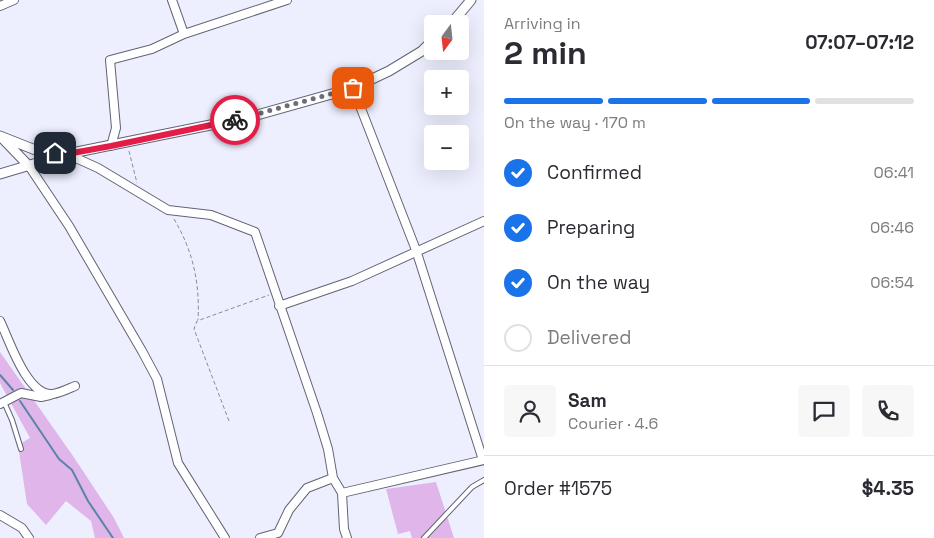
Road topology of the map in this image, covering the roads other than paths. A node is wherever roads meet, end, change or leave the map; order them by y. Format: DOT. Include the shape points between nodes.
graph roads {
  1 [pos="14,0"];
  2 [pos="172,0"];
  3 [pos="287,0"];
  4 [pos="471,0"];
  5 [pos="0,6"];
  6 [pos="458,15"];
  7 [pos="184,34"];
  8 [pos="424,50"];
  9 [pos="353,88"];
  10 [pos="0,136"];
  11 [pos="111,146"];
  12 [pos="34,150"];
  13 [pos="67,154"];
  14 [pos="29,166"];
  15 [pos="0,174"];
  16 [pos="484,221"];
  17 [pos="416,250"];
  18 [pos="279,306"];
  19 [pos="0,321"];
  20 [pos="75,386"];
  21 [pos="51,395"];
  22 [pos="1,401"];
  23 [pos="21,448"];
  24 [pos="484,460"];
  25 [pos="333,478"];
  26 [pos="484,480"];
  27 [pos="342,492"];
  28 [pos="0,515"];
  29 [pos="279,535"];
  30 [pos="29,538"];
  31 [pos="225,538"];
  32 [pos="260,538"];
  33 [pos="347,538"];
  34 [pos="424,538"];
  1 -- 5 [label="street"];
  2 -- 7 [label="street"];
  3 -- 7 [label="street"];
  4 -- 6 [label="street"];
  7 -- 11 [label="street" via="152,49 110,60 116,128"];
  8 -- 9 [label="street"];
  9 -- 11 [label="street" via="250,117"];
  9 -- 17 [label="street"];
  10 -- 12 [label="street"];
  10 -- 14 [label="street"];
  11 -- 13 [label="street"];
  12 -- 13 [label="street"];
  12 -- 14 [label="street"];
  13 -- 14 [label="street"];
  13 -- 18 [label="street" via="98,168 168,210 211,215 254,232"];
  14 -- 15 [label="street"];
  14 -- 31 [label="street" via="69,226 153,372 178,463"];
  16 -- 17 [label="street"];
  17 -- 18 [label="street" via="352,281"];
  17 -- 24 [label="street"];
  18 -- 25 [label="street" via="317,413"];
  19 -- 21 [label="street" via="16,358 36,390"];
  20 -- 21 [label="street"];
  21 -- 22 [label="street" via="41,397 21,393"];
  22 -- 23 [label="lane" via="12,420"];
  24 -- 27 [label="street"];
  25 -- 27 [label="street"];
  25 -- 29 [label="street" via="307,488 289,510"];
  26 -- 34 [label="lane" via="472,487"];
  27 -- 33 [label="street"];
  28 -- 30 [label="street" via="22,528"];
  29 -- 32 [label="street"];
}
